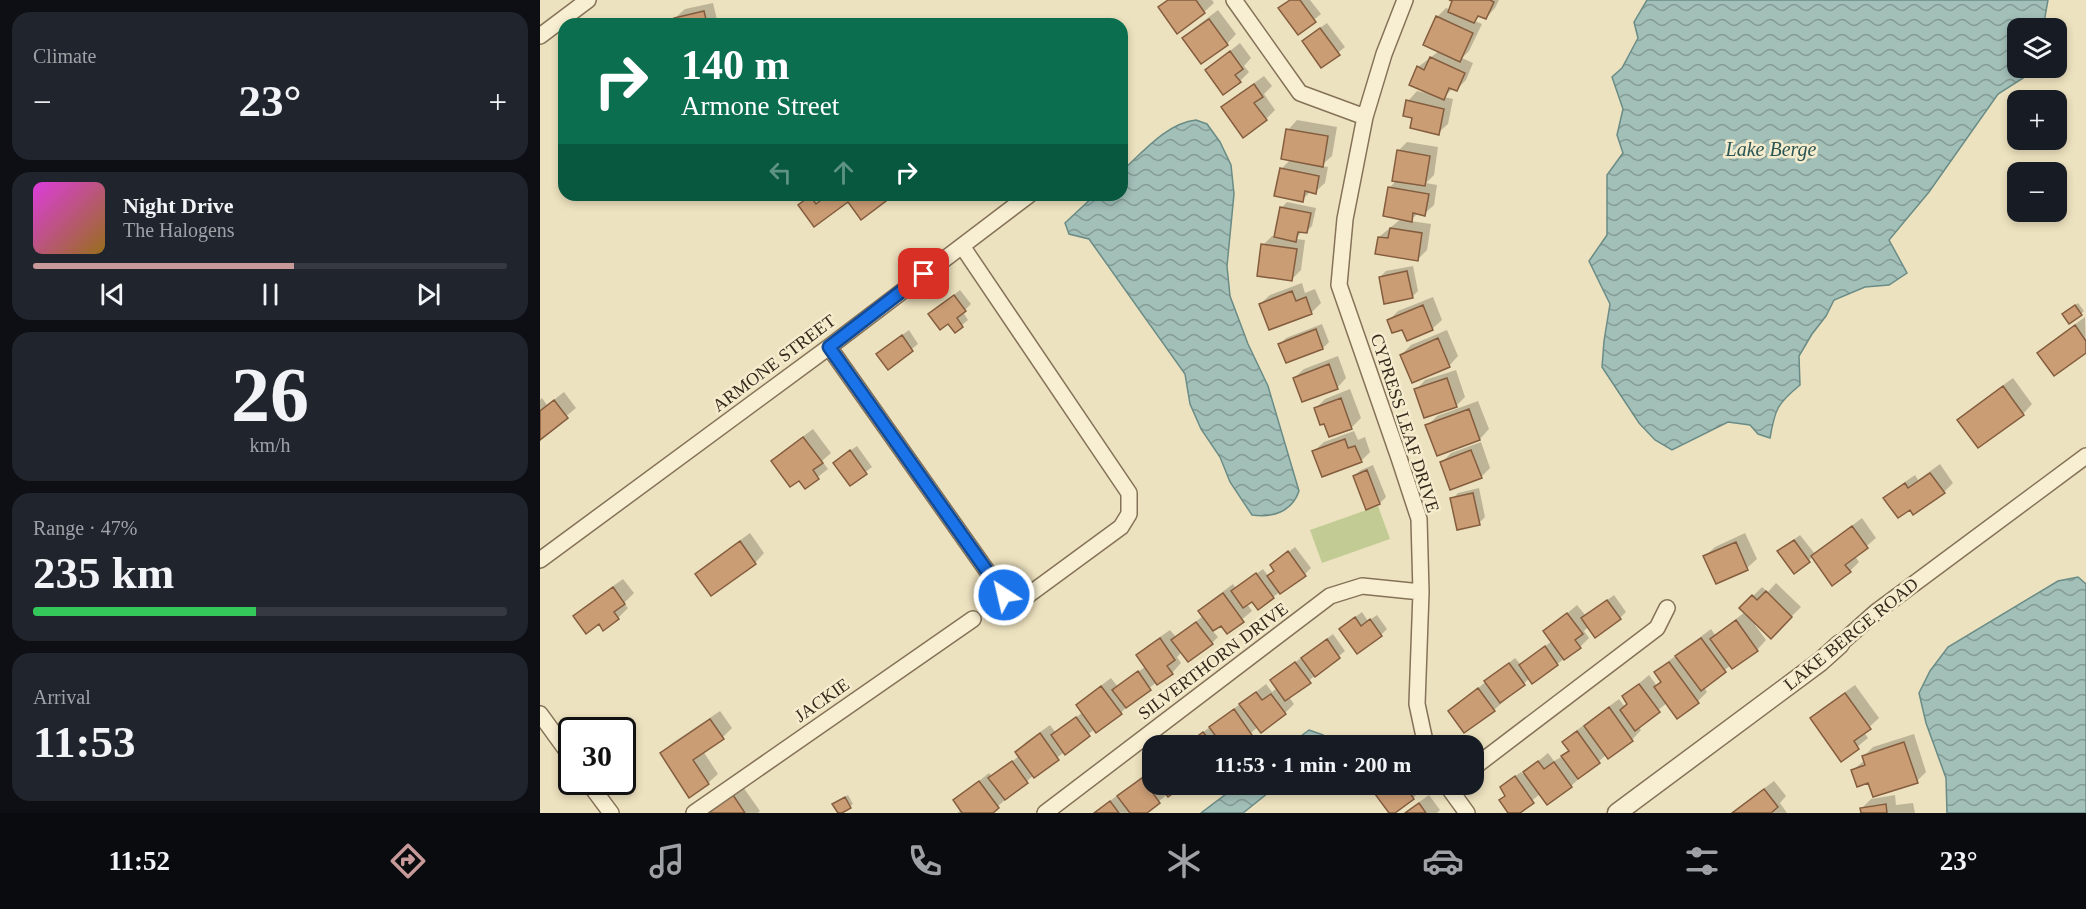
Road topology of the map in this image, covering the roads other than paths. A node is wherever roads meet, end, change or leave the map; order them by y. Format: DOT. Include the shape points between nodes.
graph roads {
  1 [pos="588,0"];
  2 [pos="1234,0"];
  3 [pos="1405,0"];
  4 [pos="564,18"];
  5 [pos="558,22"];
  6 [pos="540,36"];
  7 [pos="1365,117"];
  8 [pos="1021,201"];
  9 [pos="962,246"];
  10 [pos="829,347"];
  11 [pos="2086,456"];
  12 [pos="540,560"];
  13 [pos="1421,592"];
  14 [pos="1667,608"];
  15 [pos="973,619"];
  16 [pos="1840,644"];
  17 [pos="540,714"];
  18 [pos="1424,735"];
  19 [pos="558,739"];
  20 [pos="1484,760"];
  21 [pos="597,795"];
  22 [pos="1455,795"];
  23 [pos="610,813"];
  24 [pos="694,813"];
  25 [pos="1045,813"];
  26 [pos="1467,813"];
  27 [pos="1617,813"];
  1 -- 4 [label="street"];
  2 -- 7 [label="street" via="1300,93"];
  3 -- 7 [label="street, CYPRESS LEAF DRIVE"];
  5 -- 6 [label="street"];
  7 -- 13 [label="street, CYPRESS LEAF DRIVE" via="1346,219 1339,285 1419,519"];
  8 -- 9 [label="street, ARMONE STREET"];
  9 -- 10 [label="street, ARMONE STREET"];
  9 -- 10 [label="street" via="1129,493 1129,514 1121,527 1027,596 1004,595"];
  10 -- 12 [label="street, ARMONE STREET"];
  11 -- 16 [label="street, LAKE BERGE ROAD" via="1876,612"];
  13 -- 18 [label="street, CYPRESS LEAF DRIVE" via="1418,704"];
  13 -- 25 [label="street, SILVERTHORN DRIVE" via="1362,586 1330,596"];
  14 -- 20 [label="street" via="1657,628"];
  15 -- 24 [label="street, JACKIE"];
  16 -- 27 [label="street, LAKE BERGE ROAD"];
  17 -- 19 [label="street"];
  21 -- 23 [label="street"];
  22 -- 26 [label="street"];
}
